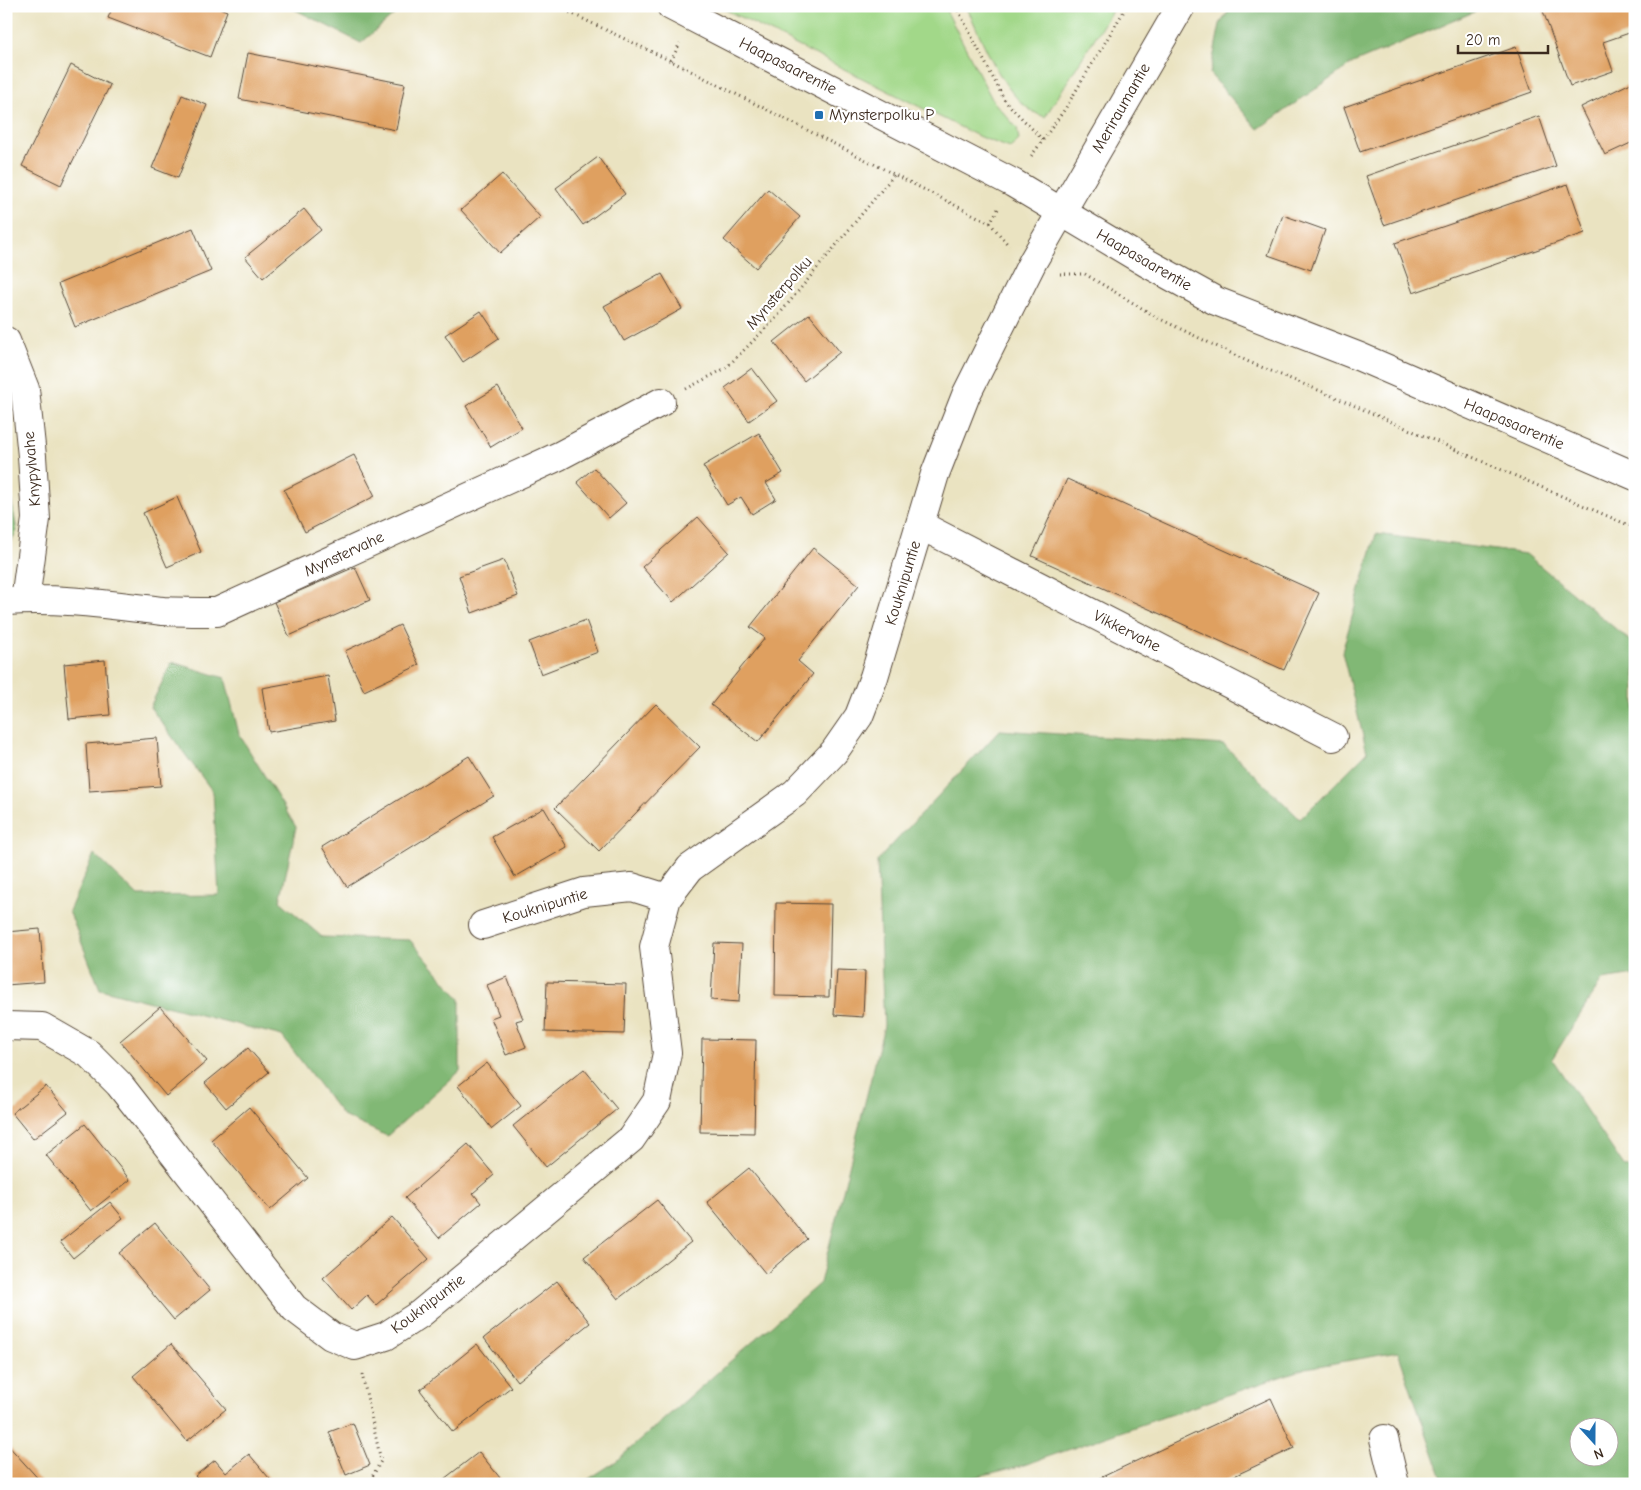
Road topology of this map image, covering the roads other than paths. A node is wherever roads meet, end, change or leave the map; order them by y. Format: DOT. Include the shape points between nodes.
graph roads {
  1 [pos="671,6"];
  2 [pos="1181,6"];
  3 [pos="1062,210"];
  4 [pos="6,341"];
  5 [pos="661,402"];
  6 [pos="1635,476"];
  7 [pos="920,525"];
  8 [pos="15,601"];
  9 [pos="1333,737"];
  10 [pos="667,898"];
  11 [pos="482,925"];
  12 [pos="6,1026"];
  13 [pos="1384,1439"];
  14 [pos="1395,1484"];
  1 -- 3 [label="street, Haapasaarentie"];
  2 -- 3 [label="street, Meriraumantie"];
  3 -- 6 [label="street, Haapasaarentie" via="1216,301 1360,357"];
  3 -- 7 [label="street, Kouknipuntie" via="966,394 935,474"];
  4 -- 8 [label="street, Knypylvahe" via="24,390 36,519"];
  5 -- 8 [label="street, Mynstervahe" via="559,456 217,612"];
  7 -- 9 [label="street, Vikkervahe"];
  7 -- 10 [label="street, Kouknipuntie" via="859,716 834,752 795,793 690,868"];
  10 -- 11 [label="street, Kouknipuntie" via="632,887 584,892"];
  10 -- 12 [label="street, Kouknipuntie" via="654,947 667,1053 657,1101 632,1139 420,1314 386,1336 355,1346 330,1336 294,1308 119,1084 89,1054 42,1027"];
  13 -- 14 [label="street"];
}
